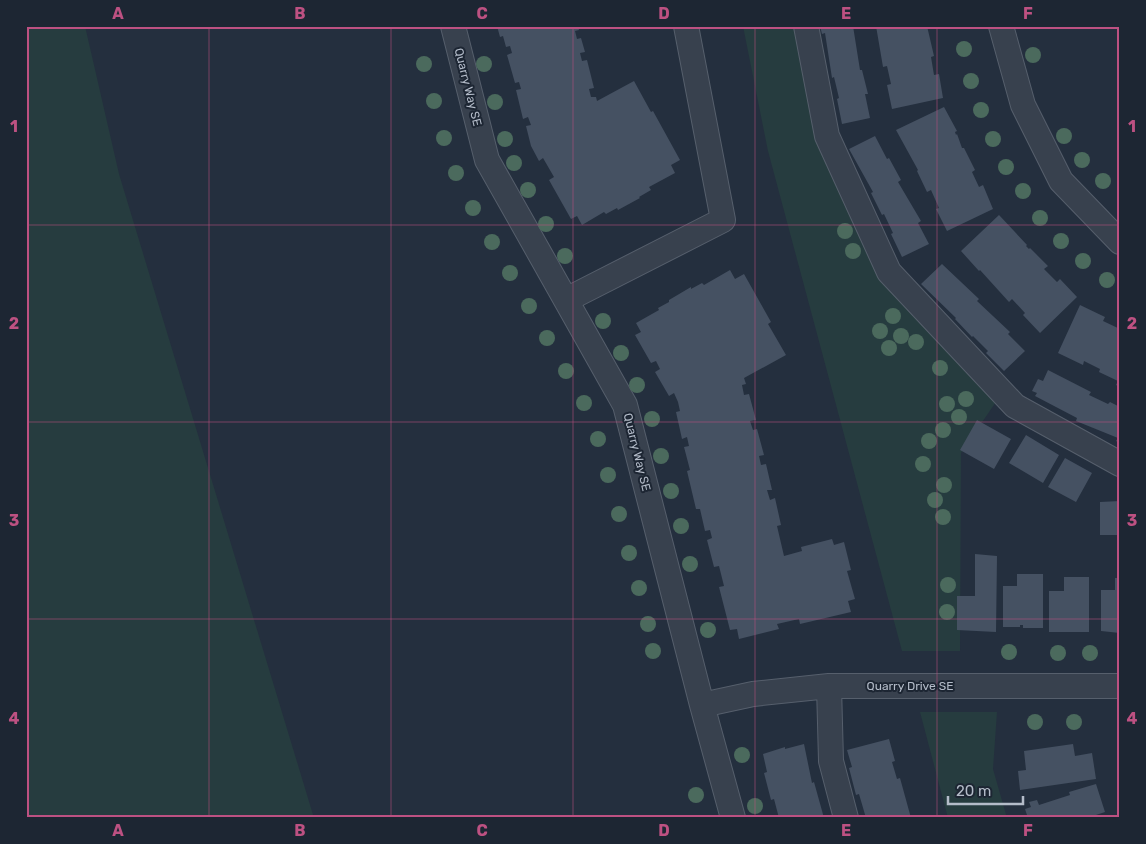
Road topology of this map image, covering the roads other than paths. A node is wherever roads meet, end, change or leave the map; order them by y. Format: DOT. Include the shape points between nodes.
graph roads {
  1 [pos="453,26"];
  2 [pos="686,26"];
  3 [pos="806,26"];
  4 [pos="1001,26"];
  5 [pos="1120,242"];
  6 [pos="566,300"];
  7 [pos="1120,464"];
  8 [pos="829,686"];
  9 [pos="1120,686"];
  10 [pos="702,705"];
  11 [pos="733,818"];
  12 [pos="846,818"];
  1 -- 6 [label="street, Quarry Way SE" via="486,160"];
  2 -- 6 [label="street" via="723,220"];
  3 -- 7 [label="street" via="827,136 889,272 1015,406"];
  4 -- 5 [label="street" via="1023,105 1060,181"];
  6 -- 10 [label="street, Quarry Way SE" via="625,405"];
  8 -- 9 [label="street, Quarry Drive SE"];
  8 -- 10 [label="street, Quarry Drive SE" via="753,694"];
  8 -- 12 [label="street" via="832,761"];
  10 -- 11 [label="street, Quarry Way SE"];
}
